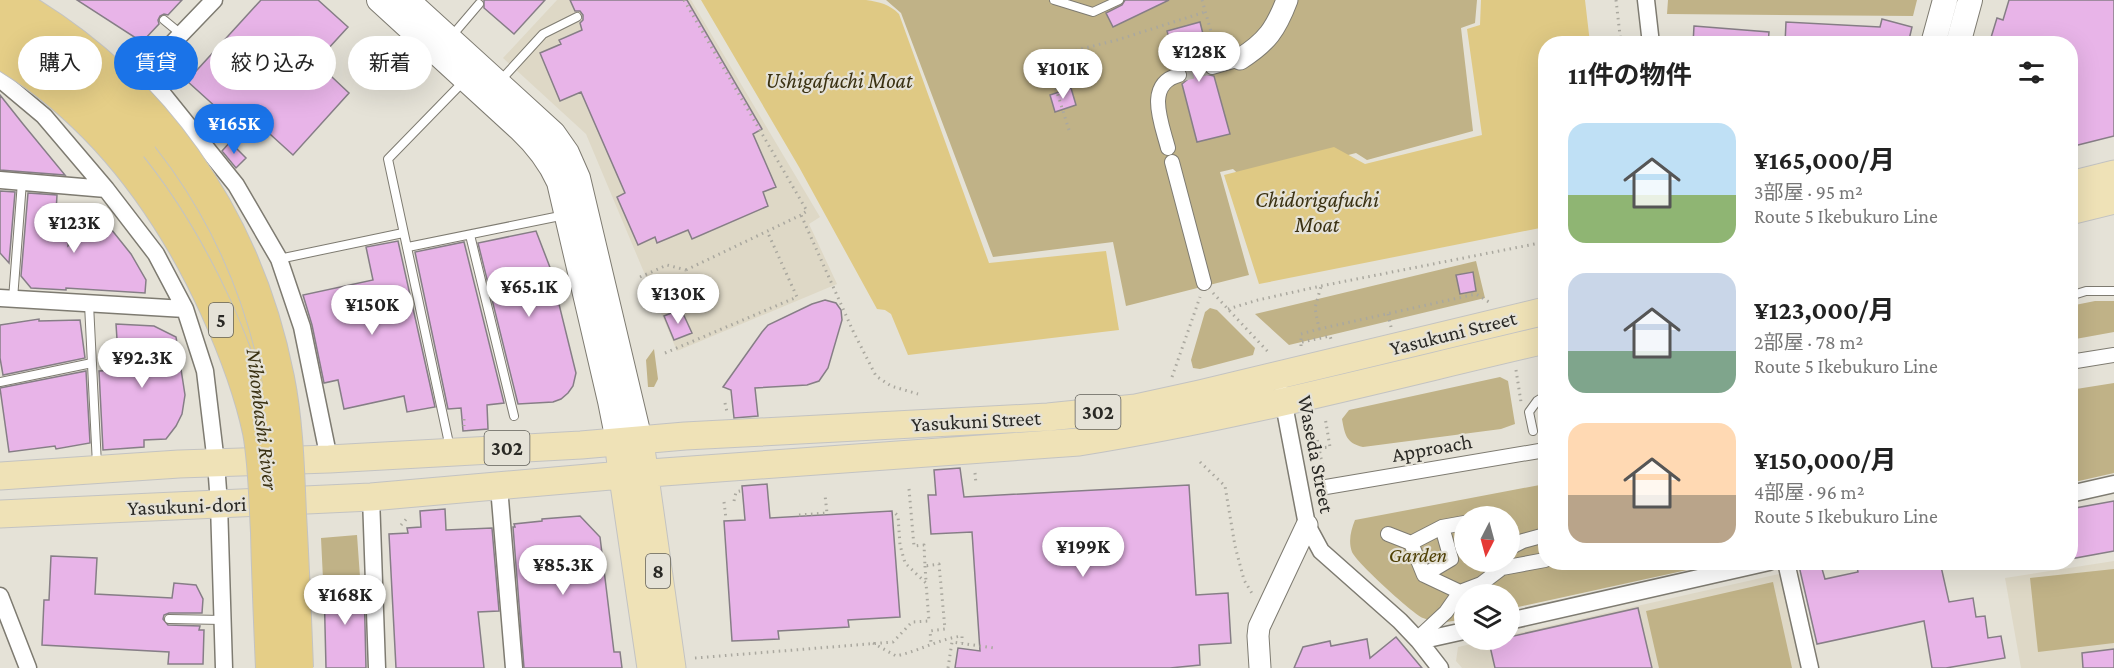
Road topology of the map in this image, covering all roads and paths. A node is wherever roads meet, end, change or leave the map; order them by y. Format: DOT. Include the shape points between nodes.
graph roads {
  1 [pos="7,0"];
  2 [pos="214,0"];
  3 [pos="379,0"];
  4 [pos="406,0"];
  5 [pos="684,0"];
  6 [pos="1054,0"];
  7 [pos="1119,0"];
  8 [pos="1202,0"];
  9 [pos="1287,0"];
  10 [pos="1616,0"];
  11 [pos="1646,0"];
  12 [pos="1945,0"];
  13 [pos="1970,0"];
  14 [pos="479,4"];
  15 [pos="1205,12"];
  16 [pos="577,17"];
  17 [pos="164,20"];
  18 [pos="0,23"];
  19 [pos="181,34"];
  20 [pos="1620,36"];
  21 [pos="1650,36"];
  22 [pos="1935,36"];
  23 [pos="1960,36"];
  24 [pos="449,39"];
  25 [pos="0,52"];
  26 [pos="1224,64"];
  27 [pos="472,72"];
  28 [pos="1179,75"];
  29 [pos="0,79"];
  30 [pos="498,83"];
  31 [pos="125,90"];
  32 [pos="154,90"];
  33 [pos="1069,130"];
  34 [pos="72,139"];
  35 [pos="2114,174"];
  36 [pos="0,180"];
  37 [pos="22,182"];
  38 [pos="2078,183"];
  39 [pos="106,189"];
  40 [pos="2114,200"];
  41 [pos="2078,209"];
  42 [pos="576,213"];
  43 [pos="801,215"];
  44 [pos="767,231"];
  45 [pos="403,233"];
  46 [pos="470,234"];
  47 [pos="1538,243"];
  48 [pos="408,247"];
  49 [pos="279,259"];
  50 [pos="686,270"];
  51 [pos="640,277"];
  52 [pos="1204,283"];
  53 [pos="1321,286"];
  54 [pos="2114,291"];
  55 [pos="2078,294"];
  56 [pos="7,298"];
  57 [pos="89,303"];
  58 [pos="1491,303"];
  59 [pos="652,307"];
  60 [pos="185,309"];
  61 [pos="1228,309"];
  62 [pos="1538,312"];
  63 [pos="1388,314"];
  64 [pos="1392,328"];
  65 [pos="1319,329"];
  66 [pos="1332,340"];
  67 [pos="1302,342"];
  68 [pos="1538,342"];
  69 [pos="1265,348"];
  70 [pos="1299,352"];
  71 [pos="665,353"];
  72 [pos="2114,355"];
  73 [pos="2078,361"];
  74 [pos="1515,362"];
  75 [pos="92,363"];
  76 [pos="1278,376"];
  77 [pos="1172,377"];
  78 [pos="0,382"];
  79 [pos="918,394"];
  80 [pos="1538,400"];
  81 [pos="1284,402"];
  82 [pos="1522,409"];
  83 [pos="514,416"];
  84 [pos="284,417"];
  85 [pos="1325,417"];
  86 [pos="464,419"];
  87 [pos="464,426"];
  88 [pos="1533,431"];
  89 [pos="1313,438"];
  90 [pos="629,440"];
  91 [pos="261,448"];
  92 [pos="1319,448"];
  93 [pos="451,451"];
  94 [pos="1538,451"];
  95 [pos="323,459"];
  96 [pos="223,462"];
  97 [pos="1200,462"];
  98 [pos="97,470"];
  99 [pos="633,474"];
  100 [pos="0,476"];
  101 [pos="264,482"];
  102 [pos="2114,484"];
  103 [pos="499,487"];
  104 [pos="1326,487"];
  105 [pos="909,489"];
  106 [pos="745,490"];
  107 [pos="2078,492"];
  108 [pos="825,495"];
  109 [pos="371,497"];
  110 [pos="734,501"];
  111 [pos="724,502"];
  112 [pos="227,504"];
  113 [pos="895,513"];
  114 [pos="0,514"];
  115 [pos="799,515"];
  116 [pos="917,515"];
  117 [pos="911,517"];
  118 [pos="726,519"];
  119 [pos="1454,522"];
  120 [pos="1307,525"];
  121 [pos="1442,527"];
  122 [pos="1388,534"];
  123 [pos="1538,537"];
  124 [pos="1520,542"];
  125 [pos="1410,543"];
  126 [pos="1538,561"];
  127 [pos="1520,565"];
  128 [pos="925,566"];
  129 [pos="1734,570"];
  130 [pos="1788,570"];
  131 [pos="1424,575"];
  132 [pos="926,583"];
  133 [pos="1454,589"];
  134 [pos="0,596"];
  135 [pos="1257,601"];
  136 [pos="1454,601"];
  137 [pos="169,619"];
  138 [pos="1520,619"];
  139 [pos="223,620"];
  140 [pos="1454,633"];
  141 [pos="1418,640"];
  142 [pos="873,643"];
  143 [pos="931,643"];
  144 [pos="962,643"];
  145 [pos="994,648"];
  146 [pos="684,663"];
  147 [pos="28,668"];
  148 [pos="224,668"];
  149 [pos="254,668"];
  150 [pos="272,668"];
  151 [pos="297,668"];
  152 [pos="312,668"];
  153 [pos="377,668"];
  154 [pos="514,668"];
  155 [pos="651,668"];
  156 [pos="948,668"];
  157 [pos="1260,668"];
  158 [pos="1440,668"];
  159 [pos="1810,668"];
  1 -- 84 [label="highway, 5, bridge" via="68,38 134,95 188,163 216,208 248,273 271,344"];
  2 -- 19 [label="street"];
  3 -- 27 [label="main road"];
  4 -- 24 [label="main road"];
  5 -- 43 [label="path" via="807,211"];
  6 -- 7 [label="lane" via="1093,12"];
  8 -- 15 [label="path"];
  9 -- 26 [label="street" via="1274,30 1263,42"];
  10 -- 20 [label="path"];
  11 -- 21 [label="street"];
  12 -- 22 [label="main road"];
  13 -- 23 [label="main road"];
  14 -- 24 [label="lane"];
  15 -- 26 [label="path"];
  15 -- 33 [label="path" via="1053,56 1048,64"];
  16 -- 30 [label="lane" via="543,34"];
  17 -- 19 [label="lane"];
  18 -- 91 [label="highway, 5, bridge" via="53,58 111,108 190,211 238,320 255,386"];
  24 -- 27 [label="main road"];
  25 -- 91 [label="highway, 5, bridge" via="41,78 94,124 158,203 190,256 224,326 246,387"];
  27 -- 30 [label="main road"];
  27 -- 42 [label="main road" via="538,146"];
  27 -- 45 [label="lane" via="388,159"];
  28 -- 52 [label="street" via="1164,83 1157,98"];
  29 -- 34 [label="street"];
  30 -- 42 [label="main road" via="553,133 567,153 578,178"];
  31 -- 34 [label="street, bridge"];
  32 -- 49 [label="street" via="236,185"];
  34 -- 39 [label="street"];
  35 -- 38 [label="main road"];
  36 -- 37 [label="street"];
  37 -- 39 [label="street"];
  37 -- 56 [label="lane"];
  39 -- 60 [label="street" via="156,254"];
  40 -- 41 [label="main road"];
  42 -- 46 [label="lane"];
  42 -- 90 [label="main road"];
  43 -- 44 [label="path"];
  43 -- 79 [label="path" via="876,376 891,386"];
  44 -- 50 [label="path"];
  44 -- 71 [label="path" via="797,297"];
  45 -- 48 [label="lane"];
  45 -- 49 [label="lane"];
  46 -- 48 [label="lane"];
  46 -- 83 [label="lane"];
  47 -- 53 [label="path"];
  48 -- 93 [label="lane"];
  49 -- 95 [label="street" via="302,327"];
  50 -- 51 [label="path" via="668,265"];
  50 -- 59 [label="path" via="689,291"];
  52 -- 61 [label="path"];
  52 -- 77 [label="path"];
  53 -- 61 [label="path"];
  53 -- 65 [label="path" via="1315,308"];
  54 -- 55 [label="lane"];
  56 -- 57 [label="street"];
  57 -- 60 [label="street"];
  57 -- 75 [label="lane"];
  58 -- 63 [label="path" via="1476,294"];
  60 -- 96 [label="street" via="205,371"];
  61 -- 69 [label="path"];
  62 -- 76 [label="main road, Yasukuni Street / 302"];
  63 -- 64 [label="path"];
  63 -- 65 [label="path"];
  65 -- 67 [label="path" via="1301,334"];
  66 -- 67 [label="path" via="1330,336"];
  67 -- 70 [label="path"];
  68 -- 81 [label="main road, Yasukuni Street / 302"];
  72 -- 73 [label="street"];
  74 -- 82 [label="path"];
  75 -- 78 [label="lane"];
  75 -- 98 [label="lane"];
  76 -- 81 [label="street, Waseda Street"];
  76 -- 90 [label="main road, Yasukuni Street / 302" via="1136,408 1048,417"];
  80 -- 88 [label="lane" via="1529,412"];
  81 -- 99 [label="main road, Yasukuni Street / 302" via="1079,442"];
  81 -- 120 [label="street, Waseda Street"];
  84 -- 151 [label="highway, 5, bridge"];
  84 -- 152 [label="highway, bridge" via="298,495"];
  85 -- 92 [label="path" via="1330,447"];
  86 -- 87 [label="path"];
  89 -- 92 [label="path" via="1317,438"];
  90 -- 93 [label="main road, Yasukuni Street / 302"];
  90 -- 99 [label="main road, 8"];
  91 -- 101 [label="highway, 5, bridge"];
  92 -- 104 [label="path"];
  93 -- 95 [label="main road, Yasukuni Street / 302"];
  94 -- 104 [label="street, Approach"];
  95 -- 96 [label="main road, Yasukuni-dori / 302, bridge"];
  96 -- 98 [label="main road, Yasukuni-dori / 302"];
  96 -- 112 [label="street"];
  97 -- 135 [label="path" via="1225,486 1244,580"];
  98 -- 100 [label="main road, Yasukuni-dori / 302"];
  99 -- 103 [label="main road, Yasukuni Street / 302"];
  99 -- 146 [label="main road, 8"];
  99 -- 155 [label="main road, 8"];
  101 -- 149 [label="highway, bridge"];
  101 -- 150 [label="highway, 5, bridge"];
  102 -- 107 [label="street"];
  103 -- 109 [label="main road, Yasukuni Street / 302"];
  103 -- 154 [label="street"];
  105 -- 117 [label="path"];
  106 -- 110 [label="path" via="736,492"];
  108 -- 115 [label="path" via="827,513"];
  109 -- 112 [label="main road, Yasukuni-dori / 302, bridge"];
  109 -- 153 [label="street"];
  111 -- 118 [label="path"];
  112 -- 114 [label="main road, Yasukuni-dori / 302"];
  112 -- 139 [label="street"];
  113 -- 132 [label="path" via="906,564"];
  116 -- 117 [label="path"];
  117 -- 128 [label="path" via="914,546 924,545"];
  119 -- 121 [label="street"];
  120 -- 141 [label="street, Waseda Street" via="1320,551"];
  120 -- 157 [label="street" via="1259,627"];
  121 -- 125 [label="street"];
  121 -- 131 [label="street" via="1451,559"];
  122 -- 125 [label="street"];
  123 -- 124 [label="street"];
  125 -- 131 [label="street"];
  126 -- 127 [label="street"];
  128 -- 132 [label="path"];
  128 -- 143 [label="path" via="939,564 945,629 930,631"];
  129 -- 138 [label="street"];
  130 -- 159 [label="street"];
  131 -- 133 [label="street"];
  132 -- 142 [label="path" via="929,621 912,622 893,642"];
  134 -- 147 [label="street"];
  136 -- 141 [label="street"];
  137 -- 139 [label="lane"];
  139 -- 148 [label="street"];
  140 -- 141 [label="street"];
  141 -- 158 [label="street, Waseda Street"];
  142 -- 143 [label="path" via="897,656"];
  142 -- 146 [label="path"];
  143 -- 144 [label="path" via="962,636"];
  144 -- 145 [label="path"];
  144 -- 156 [label="path" via="952,642"];
}
